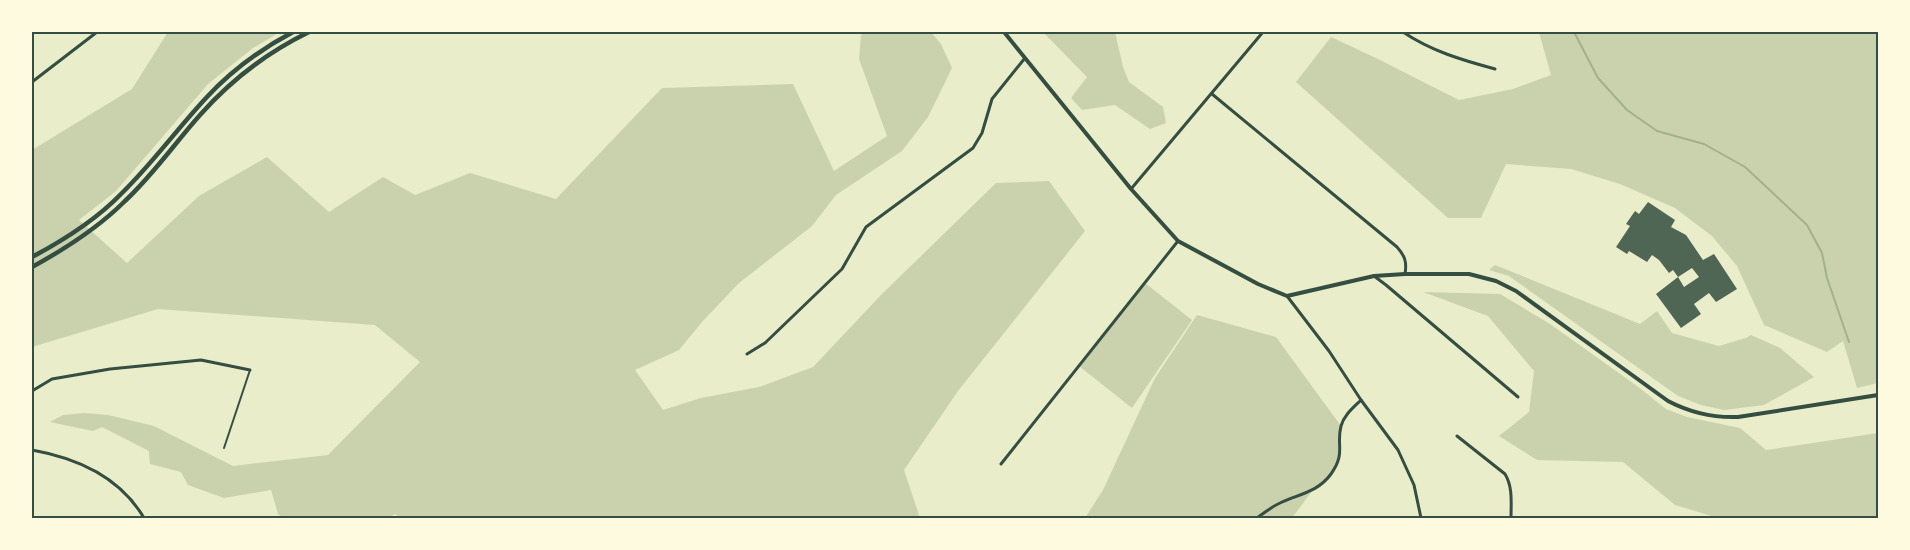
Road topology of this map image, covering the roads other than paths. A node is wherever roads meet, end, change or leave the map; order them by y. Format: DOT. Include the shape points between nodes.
graph roads {
  1 [pos="98,32"];
  2 [pos="293,32"];
  3 [pos="309,32"];
  4 [pos="1004,32"];
  5 [pos="1263,32"];
  6 [pos="1403,32"];
  7 [pos="1025,58"];
  8 [pos="1495,69"];
  9 [pos="32,82"];
  10 [pos="1212,94"];
  11 [pos="1131,189"];
  12 [pos="1178,241"];
  13 [pos="32,257"];
  14 [pos="32,267"];
  15 [pos="1405,274"];
  16 [pos="1374,276"];
  17 [pos="1287,296"];
  18 [pos="747,354"];
  19 [pos="250,370"];
  20 [pos="32,391"];
  21 [pos="1878,395"];
  22 [pos="1518,397"];
  23 [pos="1361,400"];
  24 [pos="1457,435"];
  25 [pos="224,447"];
  26 [pos="32,450"];
  27 [pos="1001,464"];
  28 [pos="144,519"];
  29 [pos="1257,519"];
  30 [pos="1421,519"];
  31 [pos="1511,519"];
  1 -- 9 [label="street"];
  2 -- 13 [label="main road" via="269,45 224,80 113,202"];
  3 -- 14 [label="main road" via="272,52 238,78 106,218"];
  4 -- 7 [label="street"];
  5 -- 10 [label="street"];
  6 -- 8 [label="street" via="1444,54"];
  7 -- 11 [label="street"];
  7 -- 18 [label="street" via="992,99 973,148 866,227 842,269 765,344"];
  10 -- 11 [label="street"];
  10 -- 15 [label="street" via="1397,247 1407,264"];
  11 -- 12 [label="street"];
  12 -- 17 [label="street"];
  12 -- 27 [label="street"];
  15 -- 16 [label="street"];
  15 -- 21 [label="street" via="1469,274 1508,286 1668,401 1691,412 1738,417"];
  16 -- 17 [label="street"];
  16 -- 22 [label="street"];
  17 -- 23 [label="street"];
  19 -- 20 [label="street" via="201,360 52,379"];
  19 -- 25 [label="street"];
  23 -- 29 [label="street" via="1344,419 1339,460 1327,479"];
  23 -- 30 [label="street" via="1407,467"];
  24 -- 31 [label="street" via="1505,474 1510,486"];
  26 -- 28 [label="street" via="71,459 100,473 124,492"];
}
